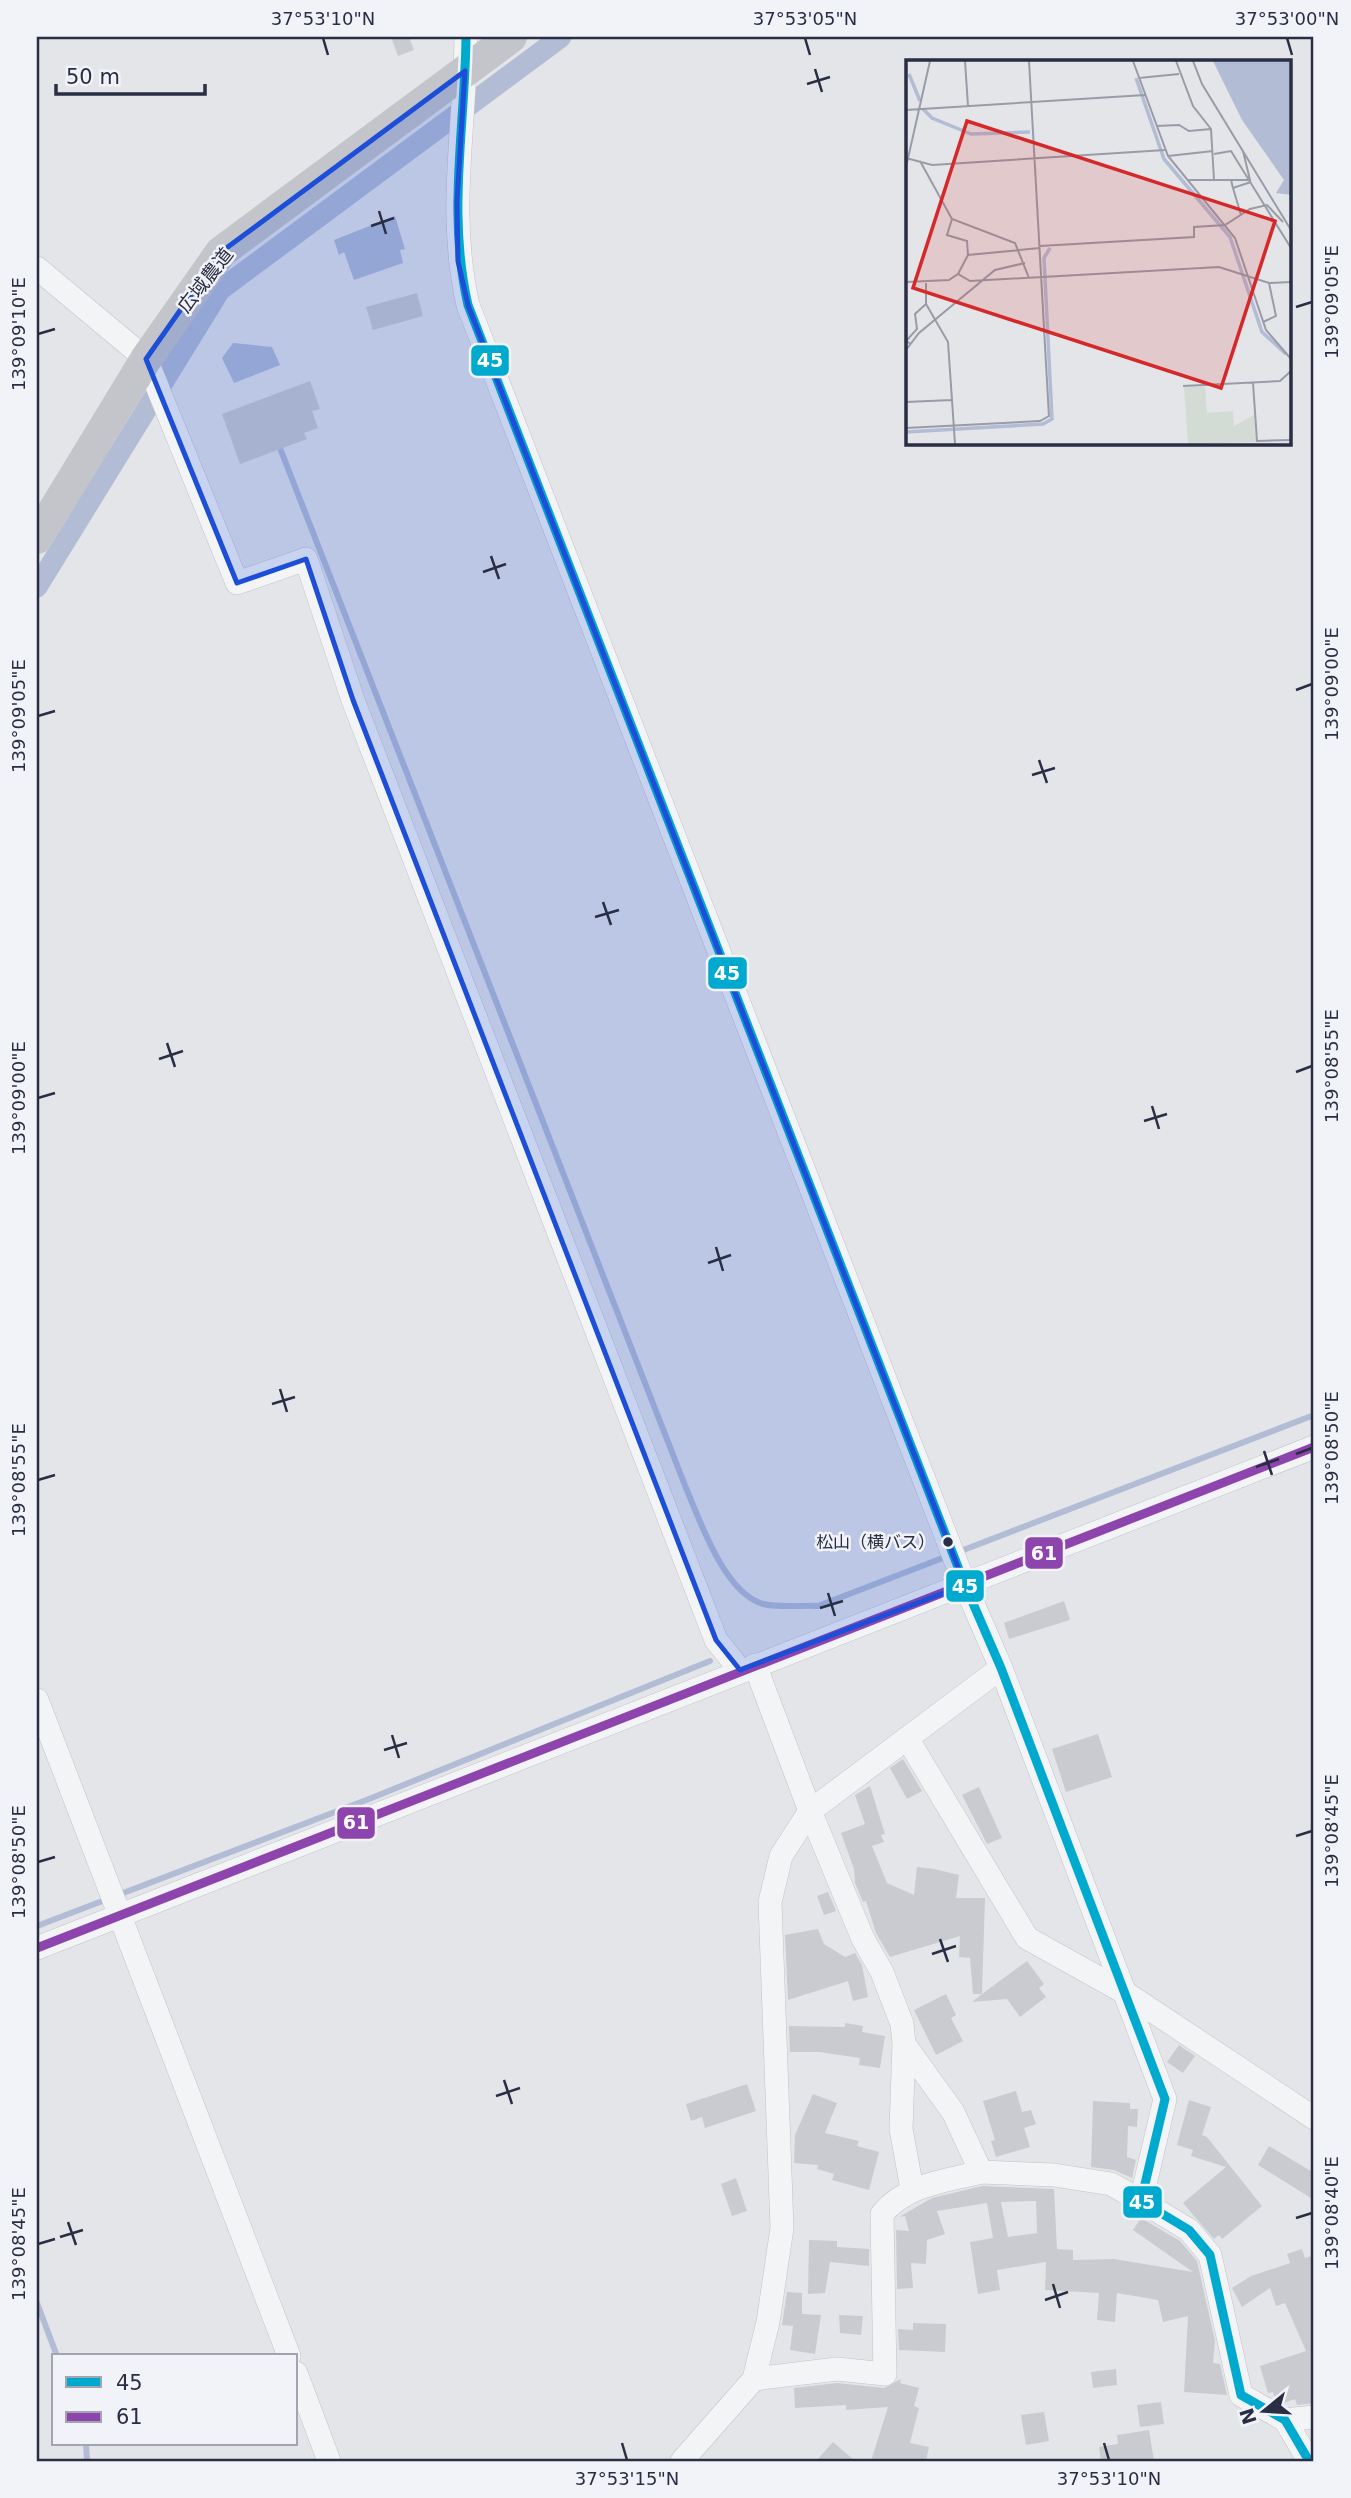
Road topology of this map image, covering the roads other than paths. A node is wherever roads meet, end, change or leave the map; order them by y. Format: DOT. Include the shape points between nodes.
graph roads {
  1 [pos="466,37"];
  2 [pos="511,37"];
  3 [pos="465,71"];
  4 [pos="37,268"];
  5 [pos="146,359"];
  6 [pos="37,538"];
  7 [pos="1314,1447"];
  8 [pos="965,1585"];
  9 [pos="748,1667"];
  10 [pos="1001,1668"];
  11 [pos="37,1700"];
  12 [pos="907,1738"];
  13 [pos="810,1811"];
  14 [pos="122,1914"];
  15 [pos="37,1948"];
  16 [pos="1124,1992"];
  17 [pos="904,2044"];
  18 [pos="1314,2118"];
  19 [pos="981,2172"];
  20 [pos="912,2189"];
  21 [pos="1141,2201"];
  22 [pos="288,2354"];
  23 [pos="298,2378"];
  24 [pos="754,2379"];
  25 [pos="1314,2417"];
  26 [pos="1286,2420"];
  27 [pos="329,2461"];
  28 [pos="682,2461"];
  29 [pos="1309,2461"];
  1 -- 3 [label="street"];
  2 -- 3 [label="street, 広域農道"];
  3 -- 5 [label="street, 広域農道" via="222,252"];
  3 -- 8 [label="street" via="457,202 458,261 468,304"];
  4 -- 5 [label="street"];
  5 -- 6 [label="street, 広域農道"];
  5 -- 9 [label="street" via="237,583 306,559 358,713 716,1640"];
  7 -- 8 [label="street"];
  8 -- 9 [label="street"];
  8 -- 10 [label="street"];
  9 -- 13 [label="street"];
  9 -- 14 [label="street"];
  10 -- 12 [label="street"];
  10 -- 16 [label="street"];
  11 -- 14 [label="street"];
  12 -- 13 [label="street"];
  12 -- 16 [label="street" via="1027,1938"];
  13 -- 17 [label="street" via="863,1939 882,1972 902,2024"];
  13 -- 24 [label="street" via="781,1856 770,1902 782,2228"];
  14 -- 15 [label="street"];
  14 -- 22 [label="street"];
  16 -- 18 [label="street"];
  16 -- 21 [label="street" via="1165,2099"];
  17 -- 19 [label="street" via="953,2112"];
  17 -- 20 [label="street" via="901,2129"];
  19 -- 20 [label="street"];
  19 -- 21 [label="street" via="1054,2175 1111,2184"];
  20 -- 24 [label="street" via="893,2200 882,2214 885,2374 837,2369"];
  21 -- 26 [label="street" via="1189,2230 1210,2255 1241,2395"];
  23 -- 27 [label="street"];
  24 -- 28 [label="street"];
  25 -- 26 [label="street"];
  26 -- 29 [label="street"];
}
